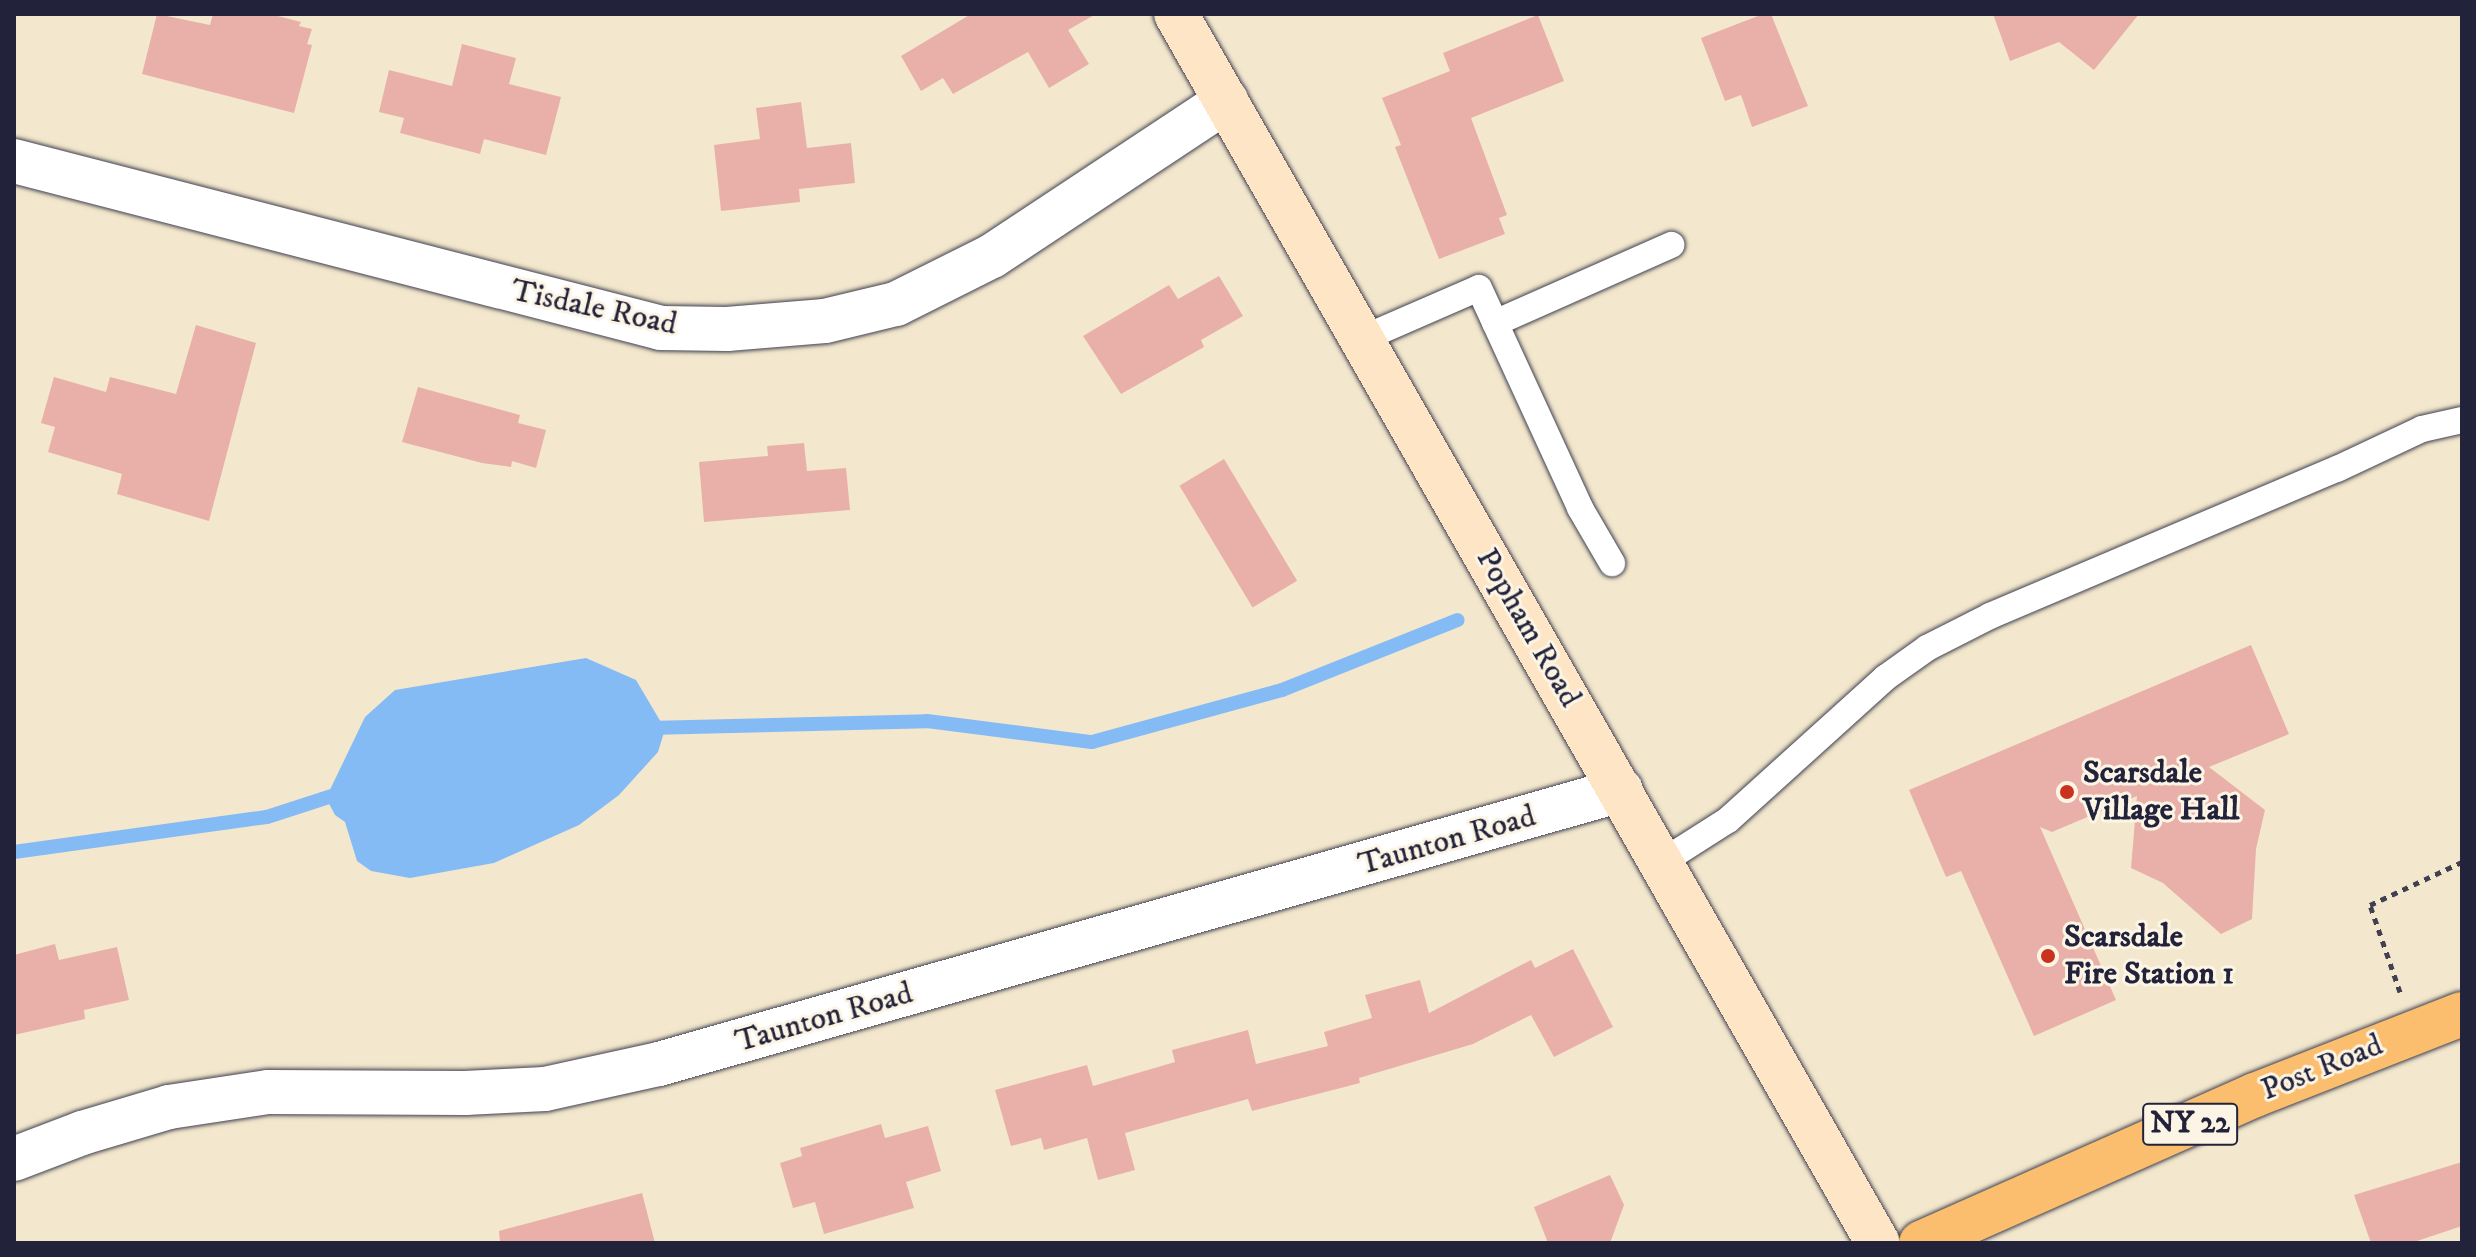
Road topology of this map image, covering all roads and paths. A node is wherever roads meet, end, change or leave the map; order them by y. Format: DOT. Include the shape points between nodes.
graph roads {
  1 [pos="1176,14"];
  2 [pos="1226,101"];
  3 [pos="14,161"];
  4 [pos="1671,245"];
  5 [pos="1495,323"];
  6 [pos="1364,338"];
  7 [pos="2462,420"];
  8 [pos="1612,563"];
  9 [pos="1621,790"];
  10 [pos="1662,862"];
  11 [pos="2462,862"];
  12 [pos="2462,1014"];
  13 [pos="2414,1031"];
  14 [pos="14,1159"];
  15 [pos="1878,1243"];
  16 [pos="1921,1243"];
  1 -- 2 [label="main road, Popham Road"];
  2 -- 3 [label="street, Tisdale Road" via="992,256 896,304 825,321 727,329 661,328"];
  2 -- 6 [label="main road, Popham Road"];
  4 -- 5 [label="lane"];
  5 -- 6 [label="lane" via="1479,288"];
  5 -- 8 [label="lane" via="1580,508"];
  6 -- 9 [label="main road, Popham Road"];
  7 -- 10 [label="lane" via="2422,429 1927,648 1885,678 1728,820"];
  9 -- 10 [label="main road, Popham Road"];
  9 -- 14 [label="street, Taunton Road" via="659,1064 545,1089 268,1092 169,1107"];
  10 -- 15 [label="main road, Popham Road"];
  11 -- 13 [label="path" via="2370,905"];
  12 -- 13 [label="main road, Post Road / NY 22"];
  13 -- 16 [label="main road, Post Road / NY 22" via="2255,1095"];
}
